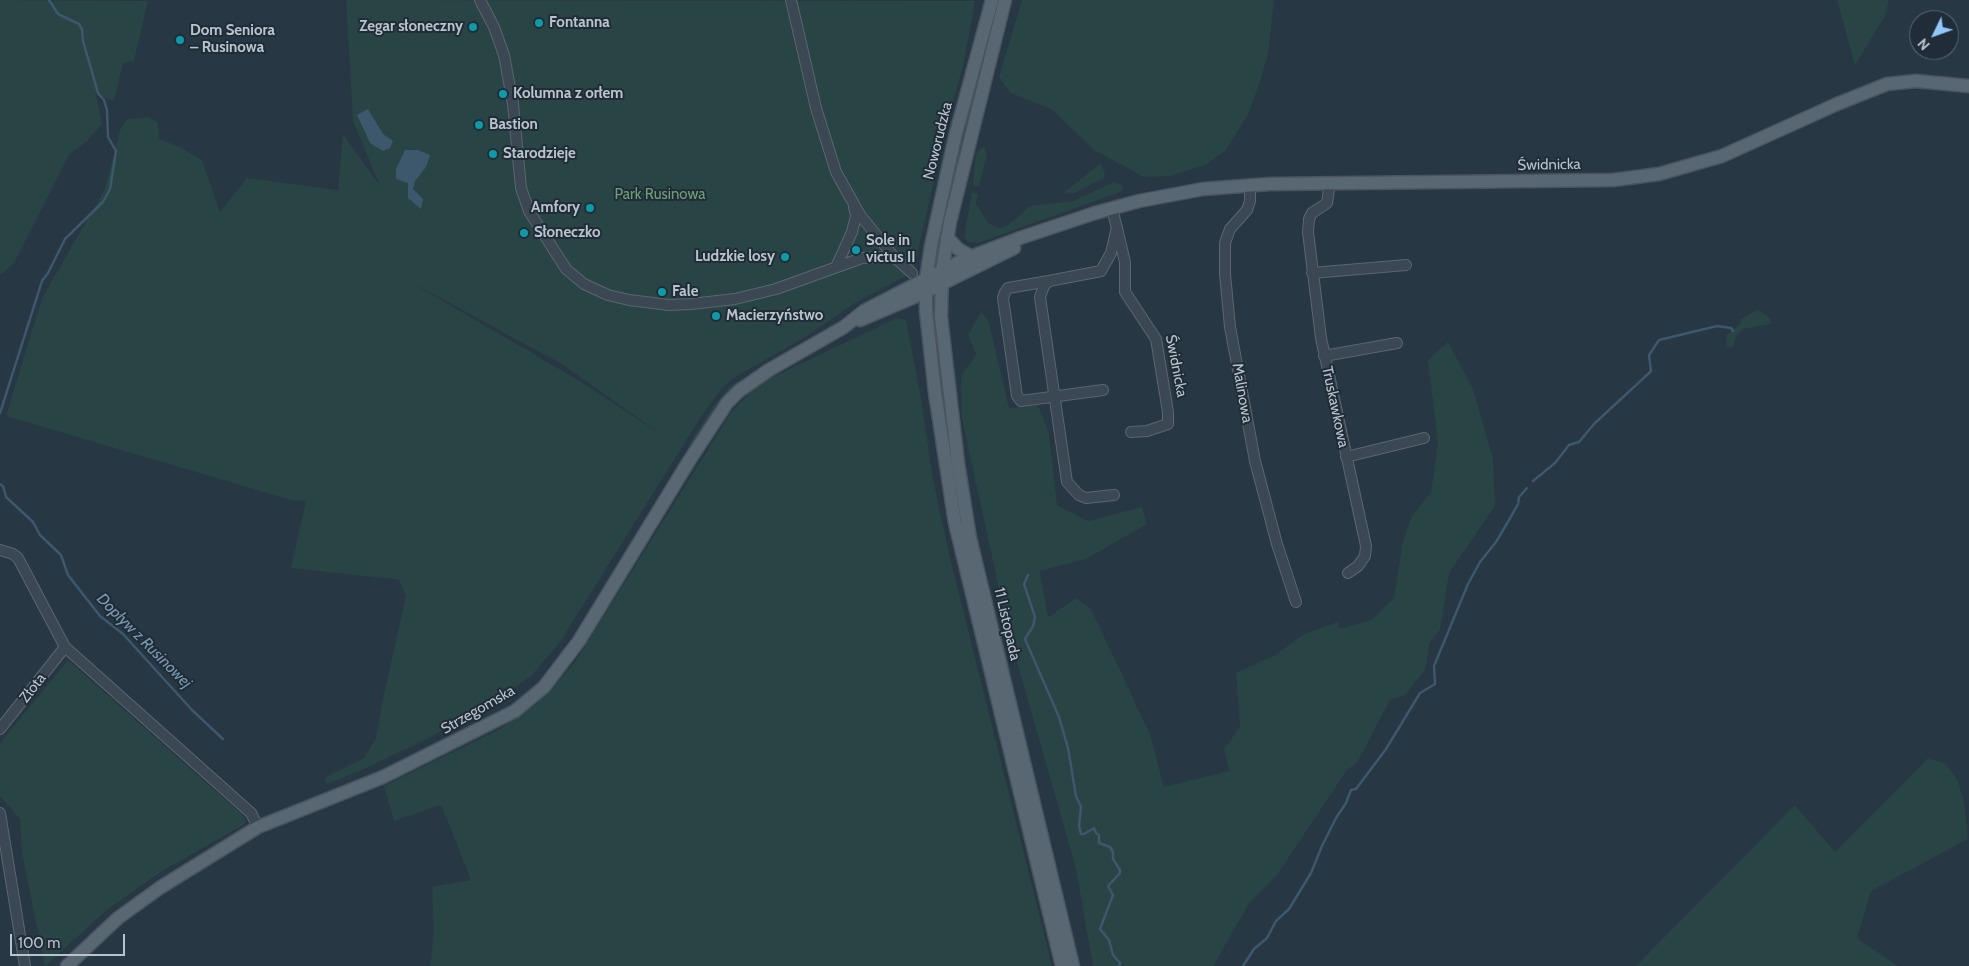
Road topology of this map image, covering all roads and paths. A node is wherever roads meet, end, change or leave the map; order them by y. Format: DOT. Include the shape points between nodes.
graph roads {
  1 [pos="480,0"];
  2 [pos="792,0"];
  3 [pos="984,0"];
  4 [pos="992,0"];
  5 [pos="1002,3"];
  6 [pos="988,13"];
  7 [pos="1969,86"];
  8 [pos="1330,183"];
  9 [pos="1250,185"];
  10 [pos="854,206"];
  11 [pos="1112,208"];
  12 [pos="1056,226"];
  13 [pos="1116,227"];
  14 [pos="948,237"];
  15 [pos="972,256"];
  16 [pos="894,257"];
  17 [pos="1406,265"];
  18 [pos="836,267"];
  19 [pos="912,273"];
  20 [pos="1312,274"];
  21 [pos="942,278"];
  22 [pos="1049,281"];
  23 [pos="926,285"];
  24 [pos="906,301"];
  25 [pos="927,314"];
  26 [pos="844,326"];
  27 [pos="1397,343"];
  28 [pos="1324,356"];
  29 [pos="1103,390"];
  30 [pos="1055,397"];
  31 [pos="1131,432"];
  32 [pos="1424,438"];
  33 [pos="1346,458"];
  34 [pos="1114,495"];
  35 [pos="0,550"];
  36 [pos="1348,573"];
  37 [pos="1296,602"];
  38 [pos="65,647"];
  39 [pos="0,729"];
  40 [pos="0,813"];
  41 [pos="258,827"];
  42 [pos="25,966"];
  43 [pos="66,966"];
  44 [pos="1062,966"];
  45 [pos="1073,966"];
  1 -- 18 [label="street" via="504,55 513,104 521,188 529,211 566,269 584,284 629,300 691,304 735,299 776,289"];
  2 -- 10 [label="street" via="825,141 836,172"];
  3 -- 6 [label="street"];
  4 -- 6 [label="main road, Noworudzka"];
  5 -- 14 [label="main road, Noworudzka"];
  6 -- 23 [label="main road, Noworudzka" via="943,188"];
  7 -- 8 [label="main road, Świdnicka" via="1916,81 1887,84 1714,160 1644,176 1576,181"];
  8 -- 9 [label="main road, Świdnicka"];
  8 -- 20 [label="street, Truskawkowa" via="1327,203 1309,219"];
  9 -- 11 [label="main road, Świdnicka" via="1188,192"];
  9 -- 37 [label="street, Malinowa" via="1247,210 1230,230 1225,243 1230,327 1256,461 1276,544"];
  10 -- 16 [label="street"];
  10 -- 18 [label="street" via="856,216 852,232"];
  11 -- 12 [label="main road, Świdnicka"];
  11 -- 13 [label="street, Świdnicka"];
  12 -- 15 [label="main road, Świdnicka"];
  12 -- 21 [label="main road, Świdnicka"];
  13 -- 22 [label="street, Świdnicka" via="1111,253 1101,270"];
  13 -- 31 [label="street, Świdnicka" via="1125,262 1125,292 1156,339 1168,412 1168,424"];
  14 -- 15 [label="main road"];
  14 -- 21 [label="main road, Noworudzka"];
  15 -- 21 [label="main road, Świdnicka"];
  16 -- 18 [label="street" via="862,258"];
  16 -- 19 [label="street"];
  17 -- 20 [label="street"];
  20 -- 28 [label="street, Truskawkowa"];
  21 -- 23 [label="main road, Świdnicka"];
  21 -- 45 [label="main road, 11 Listopada" via="942,317 949,384 970,538"];
  22 -- 30 [label="street" via="1040,297"];
  22 -- 30 [label="street, Świdnicka" via="1008,288 1004,298 1018,396 1021,401"];
  23 -- 24 [label="main road, Strzegomska"];
  23 -- 25 [label="main road, 11 Listopada"];
  23 -- 26 [label="main road, Strzegomska" via="864,311"];
  24 -- 25 [label="main road"];
  24 -- 26 [label="main road, Strzegomska"];
  25 -- 44 [label="main road, 11 Listopada" via="935,393 955,523"];
  26 -- 41 [label="main road, Strzegomska" via="769,370 727,403 579,642 544,687 516,710 454,744 383,777"];
  27 -- 28 [label="street, Truskawkowa"];
  28 -- 33 [label="street, Truskawkowa"];
  29 -- 30 [label="street, Świdnicka"];
  30 -- 34 [label="street" via="1068,482 1086,498"];
  32 -- 33 [label="street, Truskawkowa"];
  33 -- 36 [label="street, Truskawkowa" via="1366,546 1358,566"];
  35 -- 38 [label="street" via="18,558"];
  38 -- 39 [label="street, Złota"];
  38 -- 41 [label="street" via="251,813"];
  40 -- 42 [label="street"];
  41 -- 43 [label="main road, Strzegomska" via="161,887 118,918"];
}
